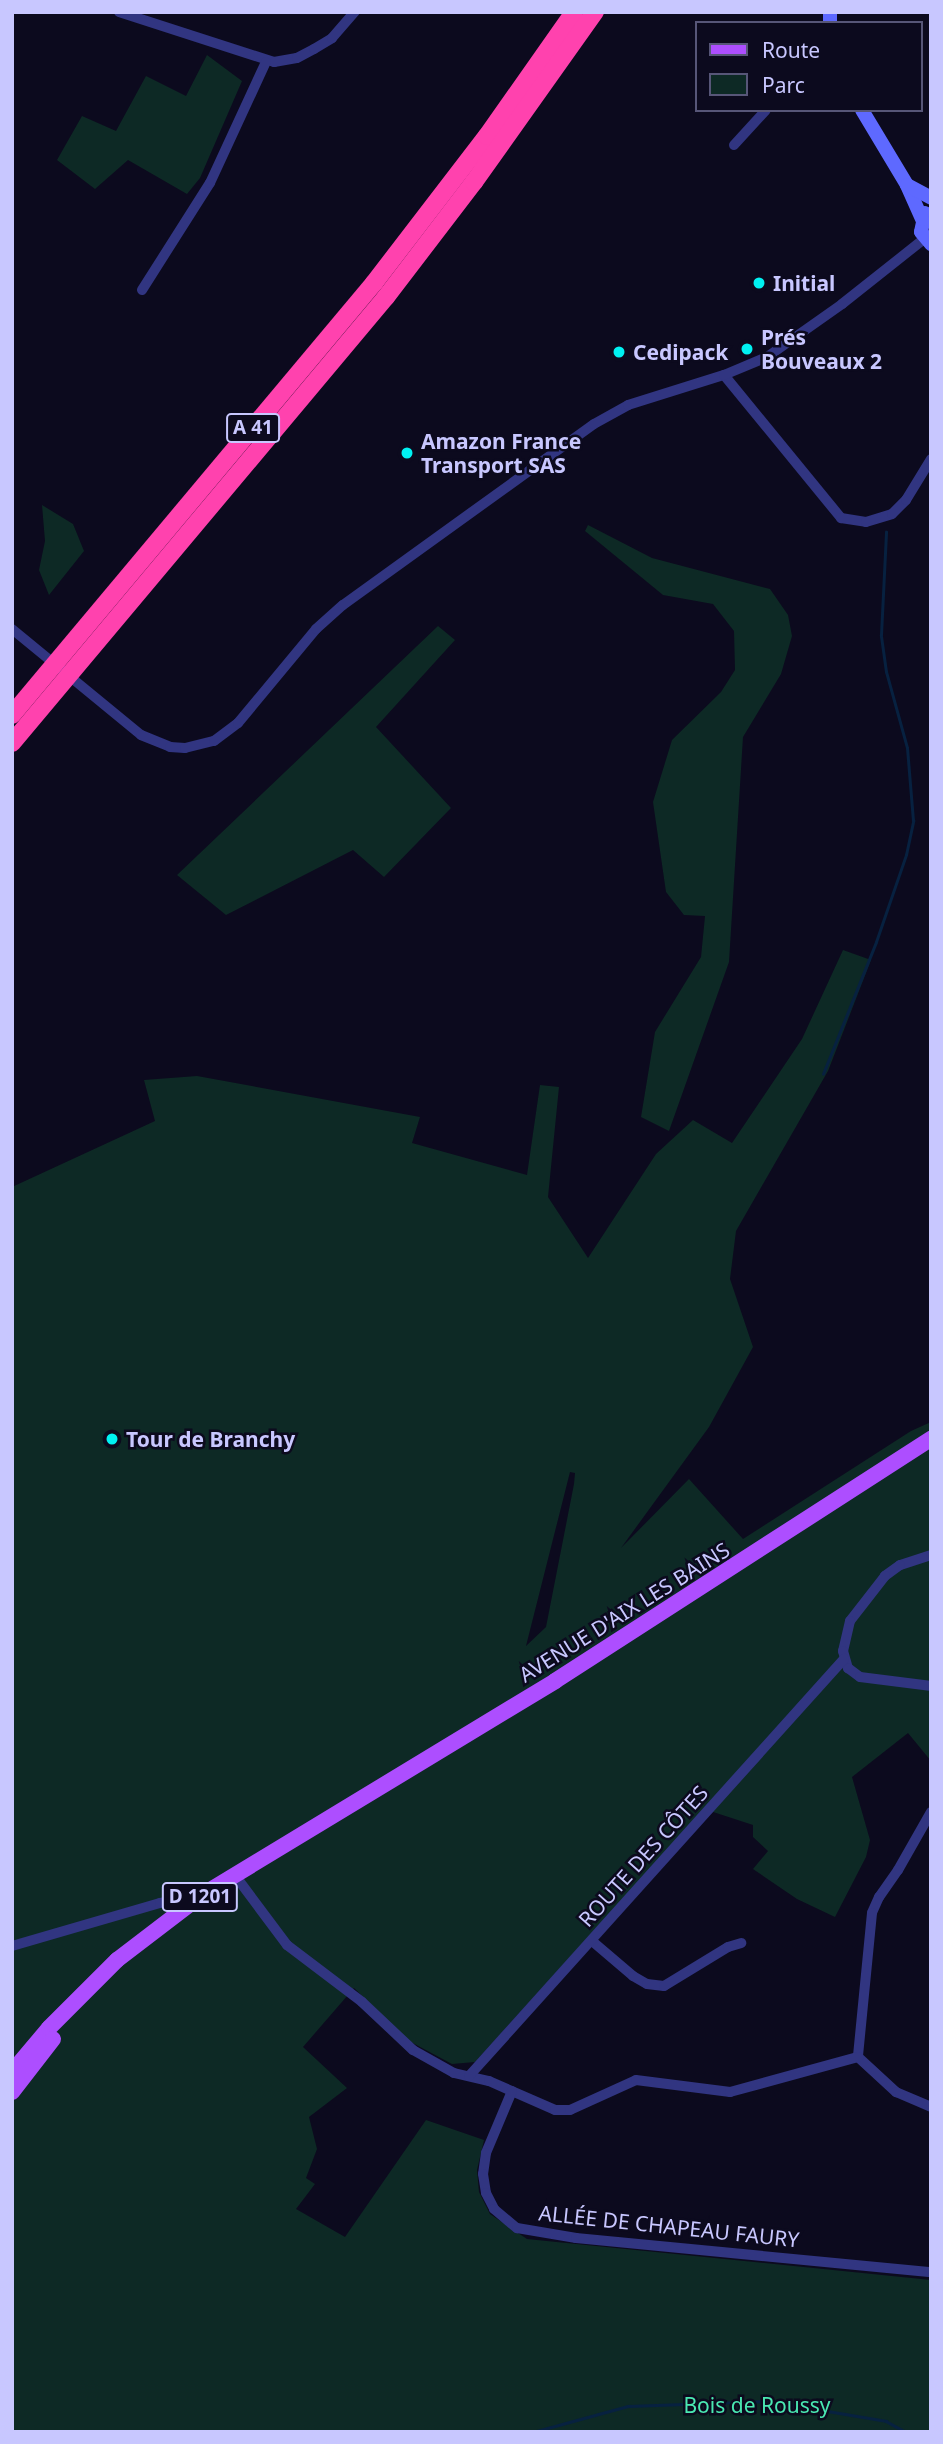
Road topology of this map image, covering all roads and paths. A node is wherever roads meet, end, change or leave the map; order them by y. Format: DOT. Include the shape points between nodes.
graph roads {
  1 [pos="119,12"];
  2 [pos="355,12"];
  3 [pos="574,12"];
  4 [pos="595,12"];
  5 [pos="266,62"];
  6 [pos="764,112"];
  7 [pos="863,112"];
  8 [pos="734,145"];
  9 [pos="907,185"];
  10 [pos="931,198"];
  11 [pos="926,213"];
  12 [pos="928,242"];
  13 [pos="142,290"];
  14 [pos="724,376"];
  15 [pos="931,459"];
  16 [pos="12,629"];
  17 [pos="79,664"];
  18 [pos="12,715"];
  19 [pos="12,743"];
  20 [pos="12,755"];
  21 [pos="931,1439"];
  22 [pos="931,1448"];
  23 [pos="850,1493"];
  24 [pos="931,1556"];
  25 [pos="844,1659"];
  26 [pos="931,1686"];
  27 [pos="420,1763"];
  28 [pos="931,1812"];
  29 [pos="240,1882"];
  30 [pos="202,1895"];
  31 [pos="592,1941"];
  32 [pos="741,1943"];
  33 [pos="12,1946"];
  34 [pos="858,2057"];
  35 [pos="12,2072"];
  36 [pos="469,2076"];
  37 [pos="512,2091"];
  38 [pos="12,2092"];
  39 [pos="931,2107"];
  40 [pos="931,2272"];
  1 -- 5 [label="street"];
  2 -- 5 [label="street" via="332,38 303,56"];
  3 -- 18 [label="highway, A 41" via="487,136 374,283"];
  4 -- 17 [label="highway, A 41" via="386,297"];
  5 -- 13 [label="street" via="210,183"];
  6 -- 8 [label="street"];
  7 -- 9 [label="street"];
  9 -- 10 [label="street"];
  9 -- 11 [label="street"];
  11 -- 12 [label="street"];
  12 -- 14 [label="street" via="793,341"];
  14 -- 15 [label="street" via="841,518 866,522 892,514"];
  14 -- 16 [label="street" via="628,405 539,464 316,628 238,723 214,741 185,748 141,736"];
  17 -- 19 [label="highway, A 41"];
  17 -- 20 [label="highway"];
  21 -- 23 [label="main road, AVENUE D'AIX LES BAINS"];
  22 -- 23 [label="main road, AVENUE D'AIX LES BAINS" via="874,1484"];
  23 -- 27 [label="main road, AVENUE D'AIX LES BAINS / D 1201"];
  24 -- 25 [label="street" via="894,1570 859,1606 846,1632"];
  25 -- 26 [label="street" via="860,1677"];
  25 -- 31 [label="street, ROUTE DES CÔTES"];
  27 -- 29 [label="main road, AVENUE D'AIX LES BAINS / D 1201"];
  27 -- 30 [label="main road, AVENUE D'AIX LES BAINS / D 1201"];
  28 -- 34 [label="street" via="874,1907"];
  29 -- 36 [label="street" via="276,1934 297,1954 362,2002 413,2050 440,2067"];
  29 -- 38 [label="main road, AVENUE D'AIX LES BAINS / D 1201" via="131,1961 61,2029"];
  30 -- 33 [label="street"];
  30 -- 35 [label="main road, AVENUE D'AIX LES BAINS / D 1201" via="117,1960"];
  31 -- 32 [label="street" via="633,1976 664,1986"];
  31 -- 36 [label="street, ROUTE DES CÔTES"];
  34 -- 37 [label="street" via="730,2092 636,2080 564,2111"];
  34 -- 39 [label="street" via="896,2092"];
  36 -- 37 [label="street"];
  37 -- 40 [label="street, ALLÉE DE CHAPEAU FAURY" via="486,2153 483,2174 494,2209 517,2228 576,2238"];
}
